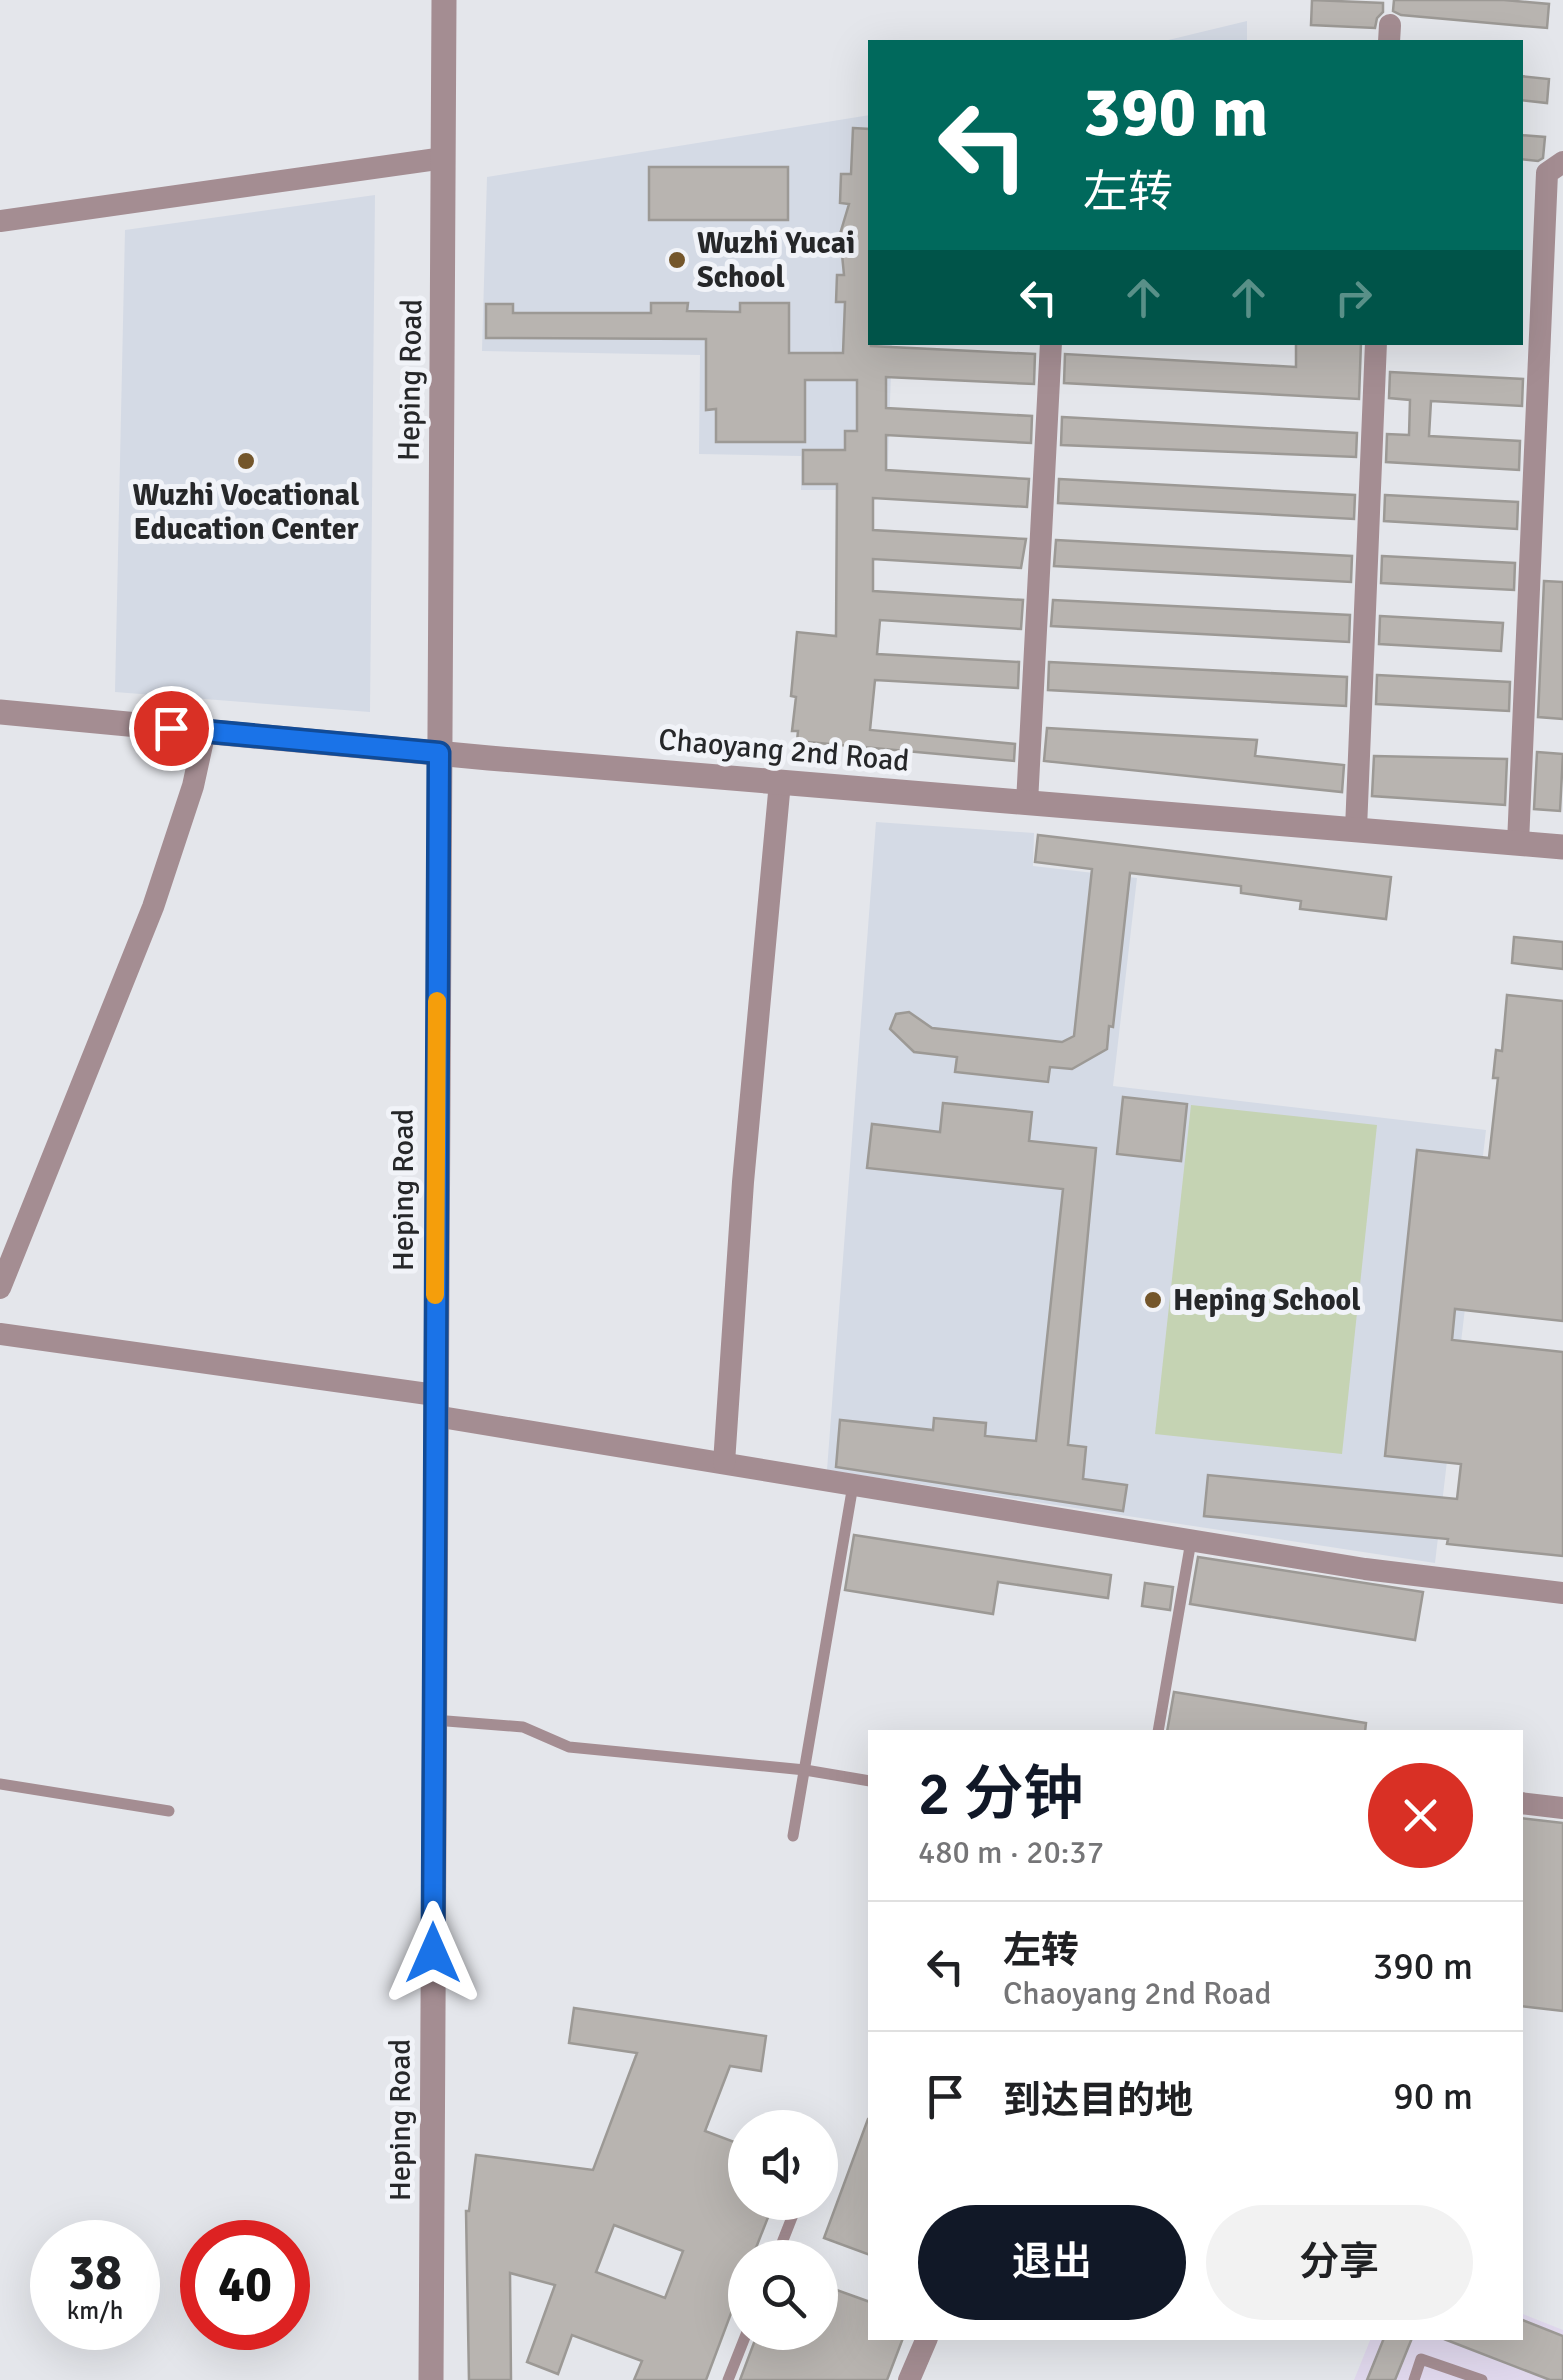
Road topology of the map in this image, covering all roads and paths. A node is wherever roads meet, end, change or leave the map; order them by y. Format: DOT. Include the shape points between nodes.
graph roads {
  1 [pos="444,0"];
  2 [pos="444,158"];
  3 [pos="1563,162"];
  4 [pos="0,222"];
  5 [pos="1050,345"];
  6 [pos="1376,345"];
  7 [pos="0,712"];
  8 [pos="205,731"];
  9 [pos="439,753"];
  10 [pos="780,782"];
  11 [pos="1027,803"];
  12 [pos="1356,829"];
  13 [pos="1518,843"];
  14 [pos="1563,846"];
  15 [pos="0,1288"];
  16 [pos="0,1334"];
  17 [pos="434,1405"];
  18 [pos="724,1464"];
  19 [pos="853,1485"];
  20 [pos="1190,1542"];
  21 [pos="1563,1593"];
  22 [pos="434,1720"];
  23 [pos="1158,1730"];
  24 [pos="805,1770"];
  25 [pos="868,1781"];
  26 [pos="0,1784"];
  27 [pos="1523,1803"];
  28 [pos="1563,1808"];
  29 [pos="168,1811"];
  30 [pos="793,1836"];
  31 [pos="925,2340"];
  32 [pos="740,2350"];
  33 [pos="432,2380"];
  34 [pos="728,2380"];
  35 [pos="910,2380"];
  36 [pos="1414,2380"];
  37 [pos="1482,2380"];
  1 -- 2 [label="street, Heping Road"];
  2 -- 4 [label="street"];
  2 -- 9 [label="street, Heping Road"];
  3 -- 13 [label="street" via="1547,173"];
  5 -- 11 [label="street"];
  6 -- 12 [label="street"];
  7 -- 8 [label="street, Chaoyang 2nd Road"];
  8 -- 9 [label="street, Chaoyang 2nd Road"];
  8 -- 15 [label="street" via="153,906"];
  9 -- 10 [label="street, Chaoyang 2nd Road"];
  9 -- 17 [label="street, Heping Road"];
  10 -- 11 [label="street, Chaoyang 2nd Road"];
  10 -- 18 [label="street"];
  11 -- 12 [label="street, Chaoyang 2nd Road"];
  12 -- 13 [label="street, Chaoyang 2nd Road"];
  13 -- 14 [label="street, Chaoyang 2nd Road"];
  16 -- 17 [label="street"];
  17 -- 18 [label="street"];
  17 -- 22 [label="street, Heping Road"];
  18 -- 19 [label="street"];
  19 -- 20 [label="street"];
  19 -- 24 [label="lane"];
  20 -- 21 [label="street"];
  20 -- 23 [label="lane"];
  22 -- 24 [label="lane" via="523,1727 569,1747"];
  22 -- 33 [label="street, Heping Road"];
  24 -- 25 [label="lane"];
  24 -- 30 [label="lane"];
  26 -- 29 [label="lane"];
  27 -- 28 [label="street"];
  31 -- 35 [label="street"];
  32 -- 34 [label="lane"];
  36 -- 37 [label="lane" via="1422,2359"];
}
